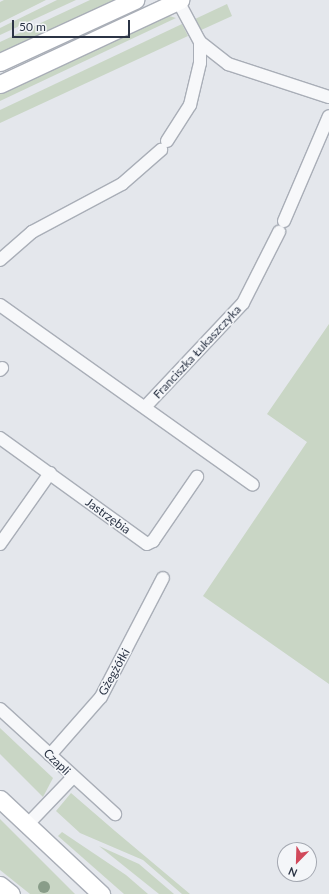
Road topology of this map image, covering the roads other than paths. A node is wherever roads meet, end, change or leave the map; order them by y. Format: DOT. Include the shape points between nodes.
graph roads {
  1 [pos="135,0"];
  2 [pos="179,0"];
  3 [pos="200,42"];
  4 [pos="0,62"];
  5 [pos="0,84"];
  6 [pos="329,97"];
  7 [pos="329,116"];
  8 [pos="0,260"];
  9 [pos="0,305"];
  10 [pos="146,406"];
  11 [pos="0,438"];
  12 [pos="50,473"];
  13 [pos="197,477"];
  14 [pos="253,486"];
  15 [pos="0,544"];
  16 [pos="163,578"];
  17 [pos="0,709"];
  18 [pos="50,755"];
  19 [pos="73,777"];
  20 [pos="0,799"];
  21 [pos="115,814"];
  22 [pos="27,825"];
  23 [pos="0,885"];
  24 [pos="11,894"];
  25 [pos="101,894"];
  1 -- 4 [label="street"];
  2 -- 3 [label="street"];
  2 -- 5 [label="street"];
  3 -- 6 [label="street" via="228,64"];
  3 -- 8 [label="street" via="195,91 184,117 164,145 122,184 32,232"];
  7 -- 10 [label="street, Franciszka Łukaszczyka" via="258,279 237,312"];
  9 -- 10 [label="street, Franciszka Łukaszczyka"];
  10 -- 14 [label="street, Franciszka Łukaszczyka"];
  11 -- 12 [label="street, Jastrzębia"];
  12 -- 13 [label="street, Jastrzębia" via="147,544 153,541"];
  12 -- 15 [label="street"];
  16 -- 18 [label="street, Gżegżółki" via="104,692"];
  17 -- 18 [label="street, Czapli"];
  18 -- 19 [label="street, Czapli"];
  19 -- 21 [label="street, Czapli"];
  19 -- 22 [label="street"];
  20 -- 22 [label="street"];
  22 -- 25 [label="street"];
  23 -- 24 [label="street"];
}
